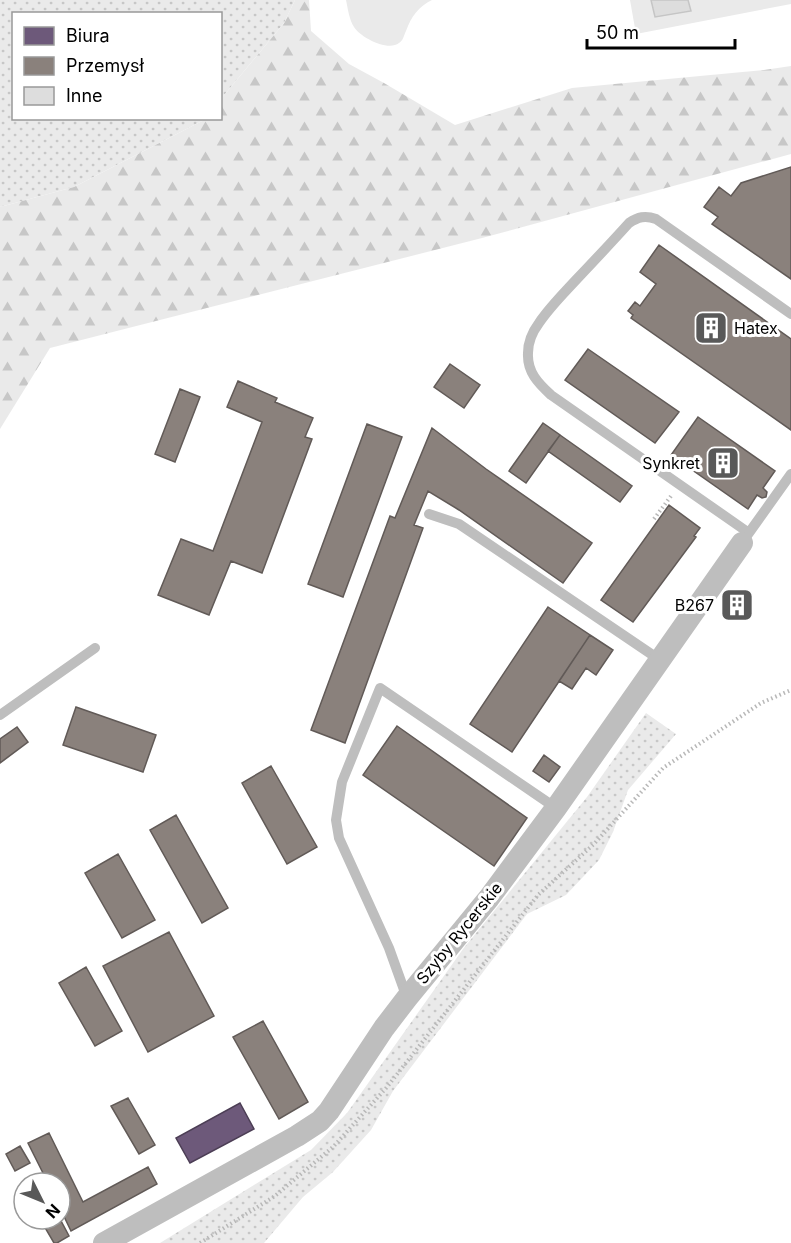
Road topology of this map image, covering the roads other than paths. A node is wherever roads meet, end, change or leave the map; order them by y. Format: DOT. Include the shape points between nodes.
graph roads {
  1 [pos="791,314"];
  2 [pos="791,474"];
  3 [pos="429,514"];
  4 [pos="746,538"];
  5 [pos="95,648"];
  6 [pos="660,660"];
  7 [pos="0,715"];
  8 [pos="556,808"];
  9 [pos="407,998"];
  10 [pos="104,1243"];
  1 -- 4 [label="lane" via="656,219 641,217 629,224 556,302 539,323 528,351 532,375 551,395"];
  2 -- 4 [label="lane"];
  3 -- 6 [label="lane" via="459,524"];
  4 -- 6 [label="street, Szyby Rycerskie"];
  5 -- 7 [label="lane"];
  6 -- 8 [label="street, Szyby Rycerskie"];
  8 -- 9 [label="street, Szyby Rycerskie"];
  8 -- 9 [label="lane" via="380,688 342,782 336,820 339,838"];
  9 -- 10 [label="street, Szyby Rycerskie" via="320,1120"];
}
